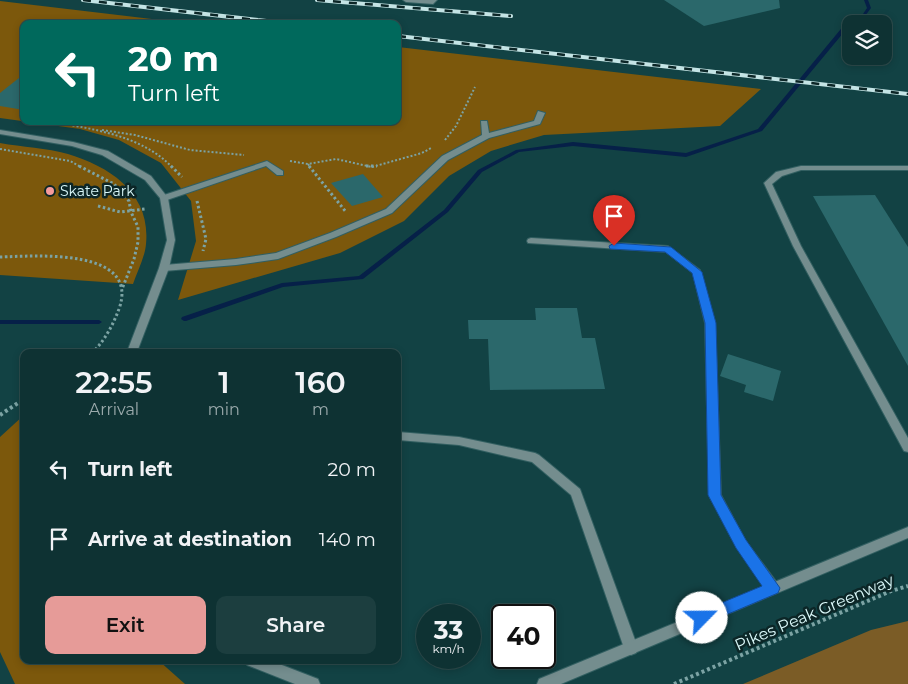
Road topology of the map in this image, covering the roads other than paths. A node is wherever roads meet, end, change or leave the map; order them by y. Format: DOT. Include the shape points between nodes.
graph roads {
  1 [pos="406,0"];
  2 [pos="434,0"];
  3 [pos="541,113"];
  4 [pos="484,123"];
  5 [pos="0,132"];
  6 [pos="486,136"];
  7 [pos="908,168"];
  8 [pos="280,173"];
  9 [pos="164,198"];
  10 [pos="531,242"];
  11 [pos="164,268"];
  12 [pos="133,349"];
  13 [pos="904,434"];
  14 [pos="401,436"];
  15 [pos="908,448"];
  16 [pos="908,532"];
  17 [pos="773,588"];
  18 [pos="631,648"];
  19 [pos="262,664"];
  20 [pos="313,684"];
  21 [pos="544,684"];
  1 -- 2 [label="street"];
  3 -- 6 [label="street" via="538,122"];
  4 -- 6 [label="street"];
  5 -- 9 [label="street" via="73,144 105,153 148,178"];
  6 -- 11 [label="street" via="445,158 389,211 333,235 278,256"];
  7 -- 13 [label="street" via="801,168 779,174 768,183 798,246"];
  8 -- 9 [label="street" via="267,163"];
  9 -- 11 [label="street" via="171,240"];
  10 -- 17 [label="street" via="668,249 697,272 710,323 715,495 741,544"];
  11 -- 12 [label="street"];
  13 -- 15 [label="street"];
  14 -- 18 [label="street" via="459,441 535,458 576,492"];
  16 -- 17 [label="street"];
  17 -- 18 [label="street"];
  18 -- 21 [label="street"];
  19 -- 20 [label="street"];
}
